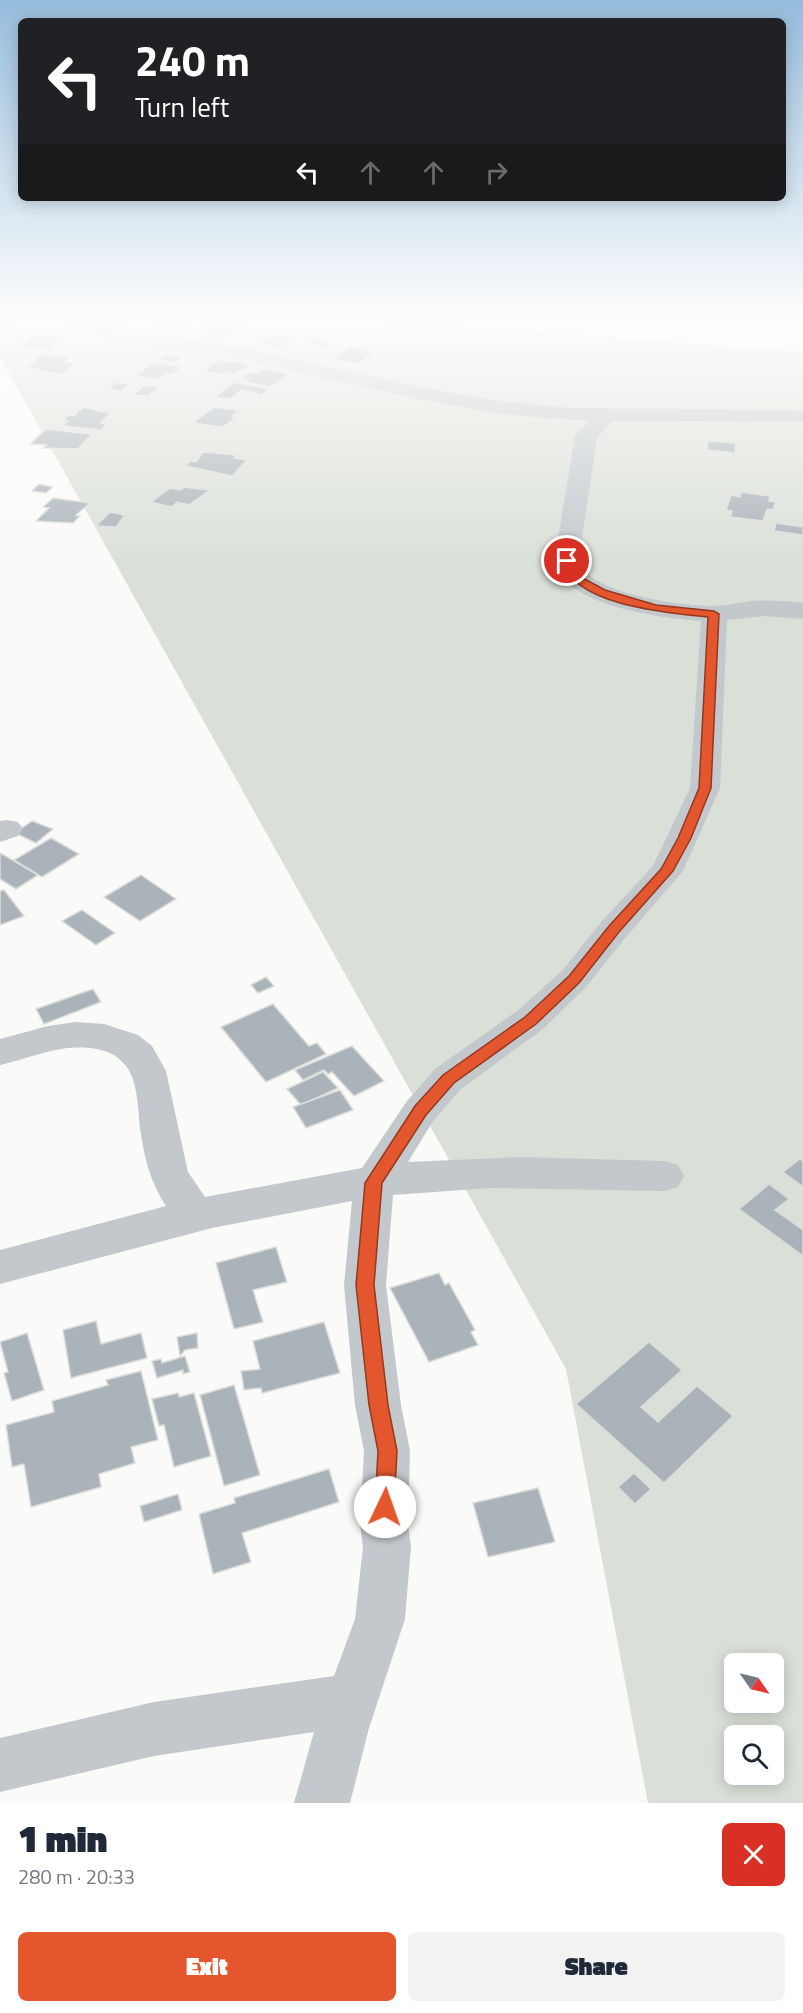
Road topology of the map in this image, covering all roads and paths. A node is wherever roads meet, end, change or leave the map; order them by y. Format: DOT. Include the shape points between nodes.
graph roads {
  1 [pos="454,400"];
  2 [pos="607,415"];
  3 [pos="803,416"];
  4 [pos="803,611"];
  5 [pos="714,614"];
  6 [pos="0,1052"];
  7 [pos="664,1176"];
  8 [pos="374,1183"];
  9 [pos="195,1215"];
  10 [pos="0,1268"];
  11 [pos="352,1700"];
  12 [pos="0,1765"];
  13 [pos="322,1803"];
  1 -- 2 [label="street" via="538,412"];
  2 -- 3 [label="street"];
  2 -- 5 [label="street" via="586,436 567,565 584,584 601,592 655,608"];
  4 -- 5 [label="street" via="755,609"];
  5 -- 8 [label="street" via="705,788 667,871 574,980 530,1020 448,1079 420,1111"];
  6 -- 9 [label="street" via="74,1034 103,1037 139,1053 150,1073 157,1100 169,1177"];
  7 -- 8 [label="street" via="442,1175"];
  8 -- 9 [label="street" via="269,1198"];
  8 -- 11 [label="street" via="365,1285 387,1451 387,1547 380,1619"];
  9 -- 10 [label="street"];
  11 -- 12 [label="street" via="154,1729"];
  11 -- 13 [label="street"];
}
